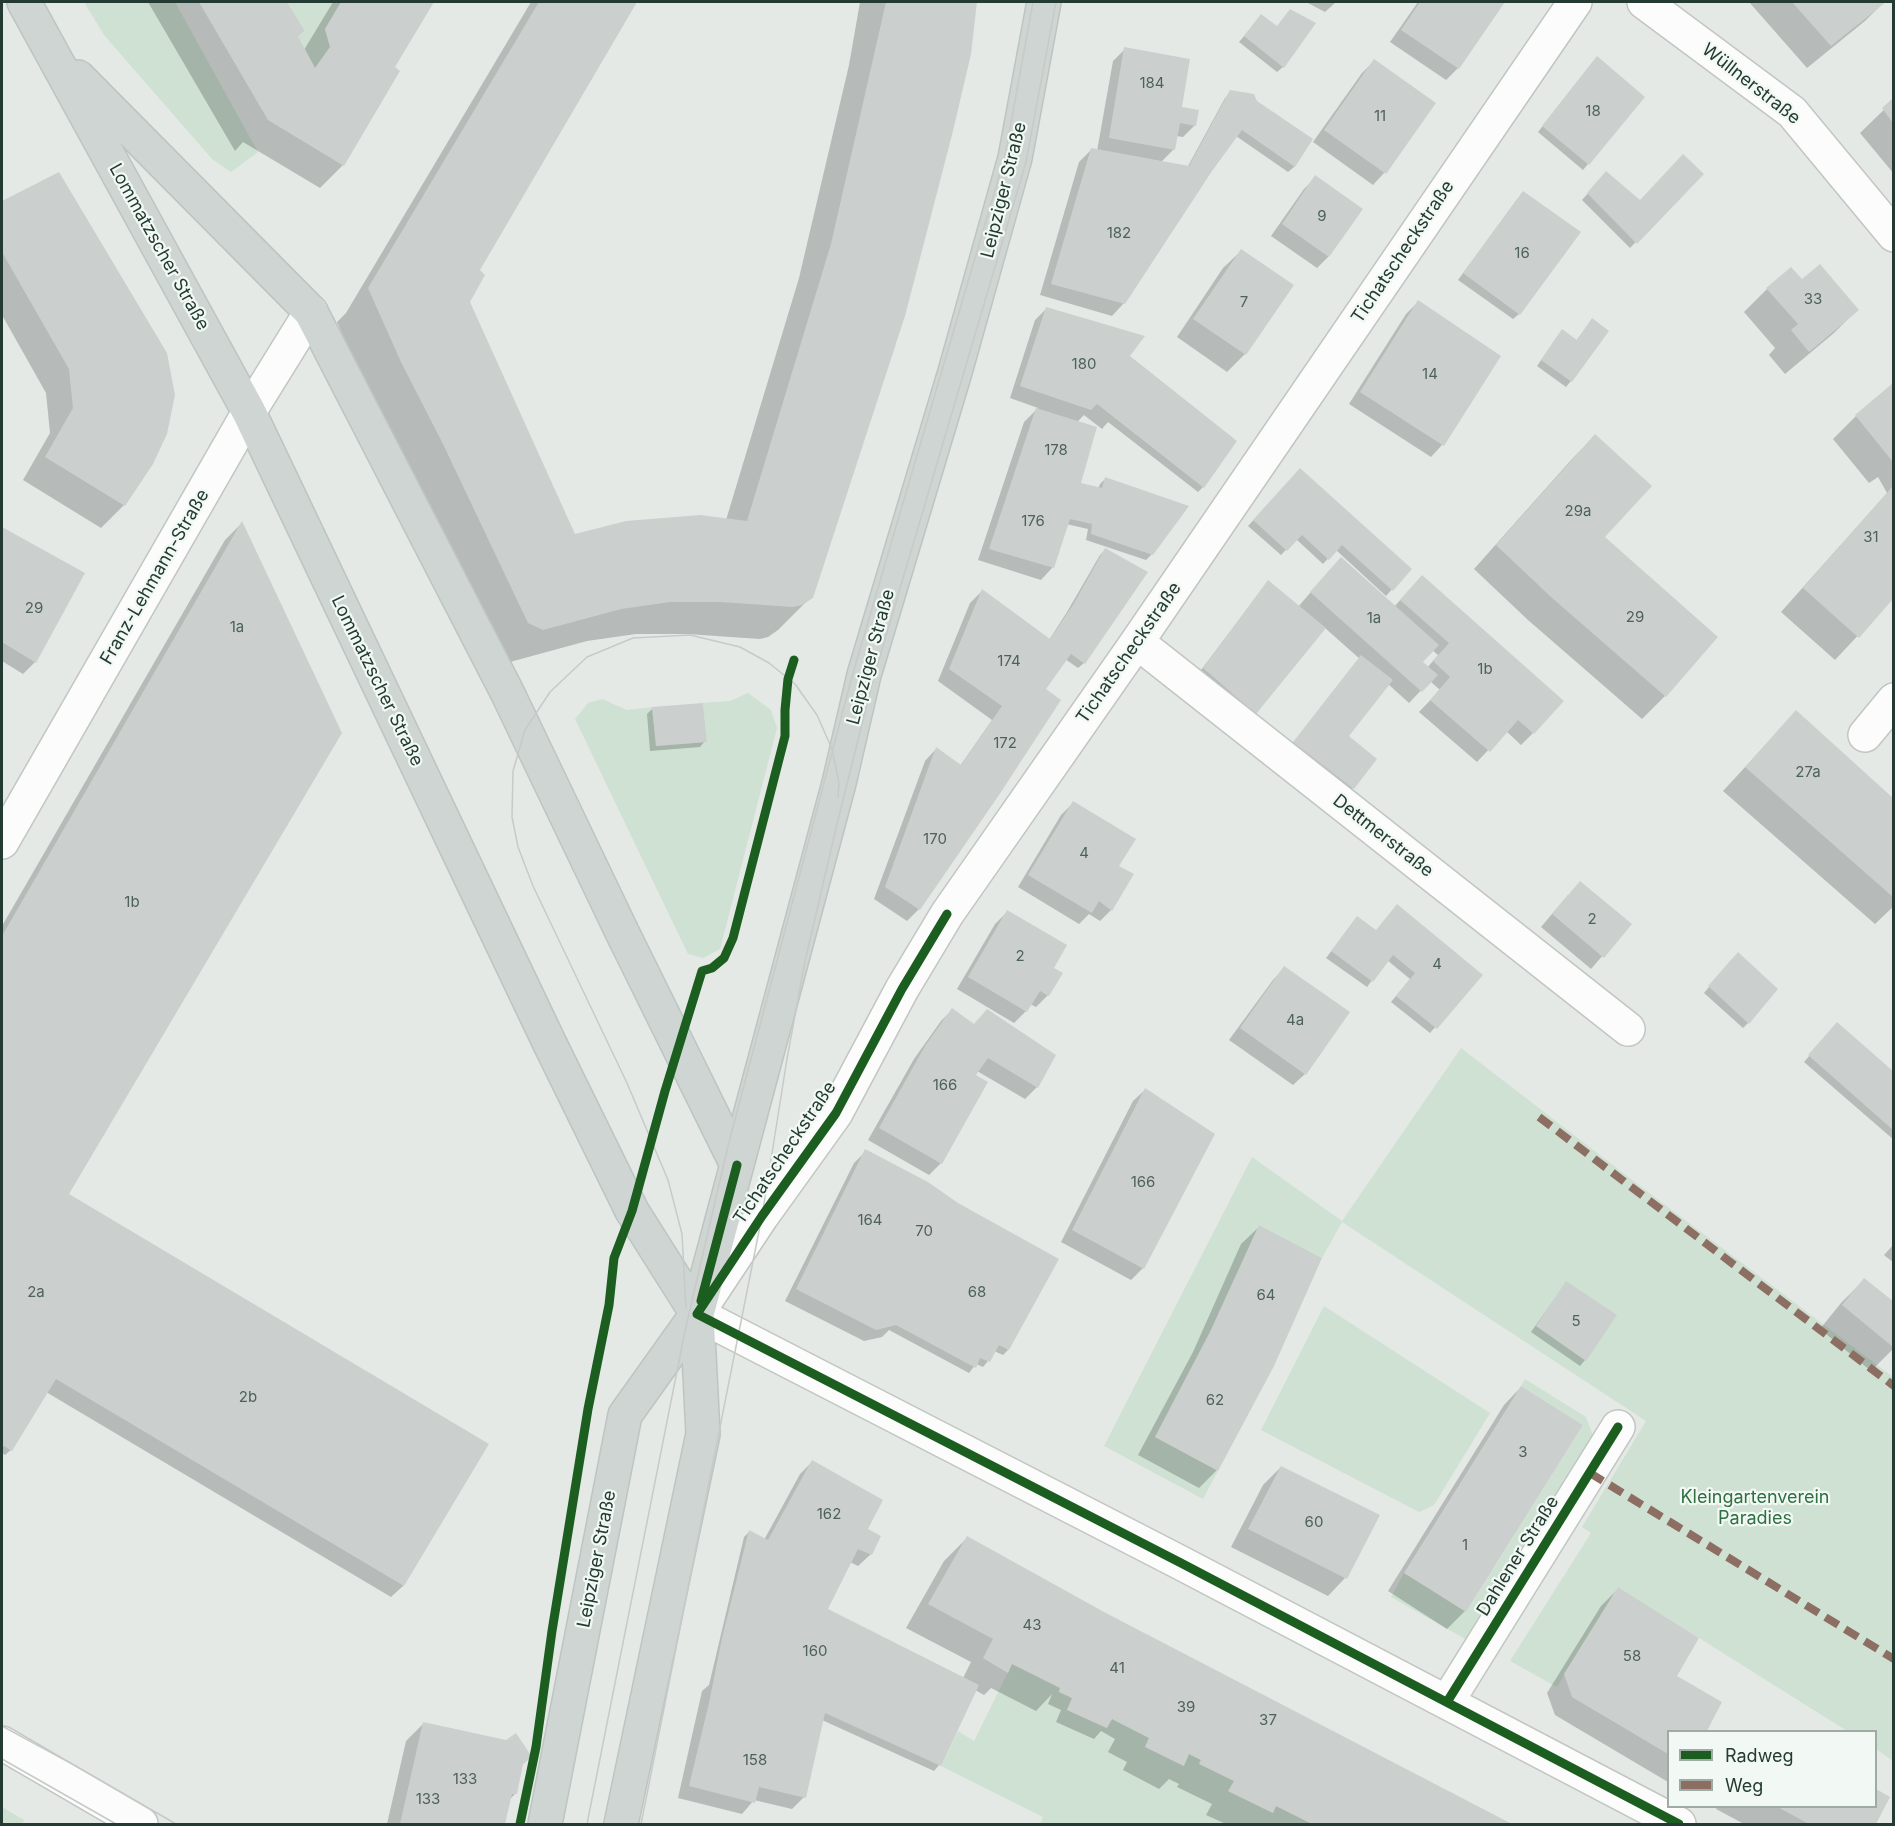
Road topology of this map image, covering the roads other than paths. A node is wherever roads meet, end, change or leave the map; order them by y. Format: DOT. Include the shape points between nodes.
graph roads {
  1 [pos="24,2"];
  2 [pos="1044,2"];
  3 [pos="1575,2"];
  4 [pos="1644,2"];
  5 [pos="52,50"];
  6 [pos="1893,234"];
  7 [pos="311,312"];
  8 [pos="249,412"];
  9 [pos="1137,642"];
  10 [pos="1893,700"];
  11 [pos="1864,735"];
  12 [pos="2,842"];
  13 [pos="1628,1029"];
  14 [pos="737,1165"];
  15 [pos="698,1314"];
  16 [pos="1618,1426"];
  17 [pos="1446,1701"];
  18 [pos="2,1743"];
  19 [pos="141,1824"];
  20 [pos="545,1824"];
  21 [pos="621,1824"];
  22 [pos="1679,1824"];
  1 -- 5 [label="main road, Lommatzscher Straße"];
  2 -- 14 [label="main road, Leipziger Straße" via="1015,158 864,675"];
  3 -- 9 [label="street, Tichatscheckstraße"];
  4 -- 6 [label="street, Wüllnerstraße" via="1792,112"];
  5 -- 7 [label="main road, Lommatzscher Straße"];
  5 -- 8 [label="main road, Lommatzscher Straße"];
  7 -- 8 [label="street, Franz-Lehmann-Straße"];
  7 -- 14 [label="main road, Lommatzscher Straße" via="507,692"];
  8 -- 12 [label="street, Franz-Lehmann-Straße"];
  8 -- 15 [label="main road, Lommatzscher Straße" via="632,1211"];
  9 -- 13 [label="street, Dettmerstraße"];
  9 -- 15 [label="street, Tichatscheckstraße" via="947,914 836,1113"];
  10 -- 11 [label="street"];
  14 -- 15 [label="main road, Leipziger Straße"];
  15 -- 17 [label="street"];
  15 -- 20 [label="main road, Leipziger Straße" via="625,1415"];
  15 -- 21 [label="main road, Leipziger Straße" via="703,1434"];
  16 -- 17 [label="street, Dahlener Straße"];
  17 -- 22 [label="street"];
  18 -- 19 [label="street"];
}
